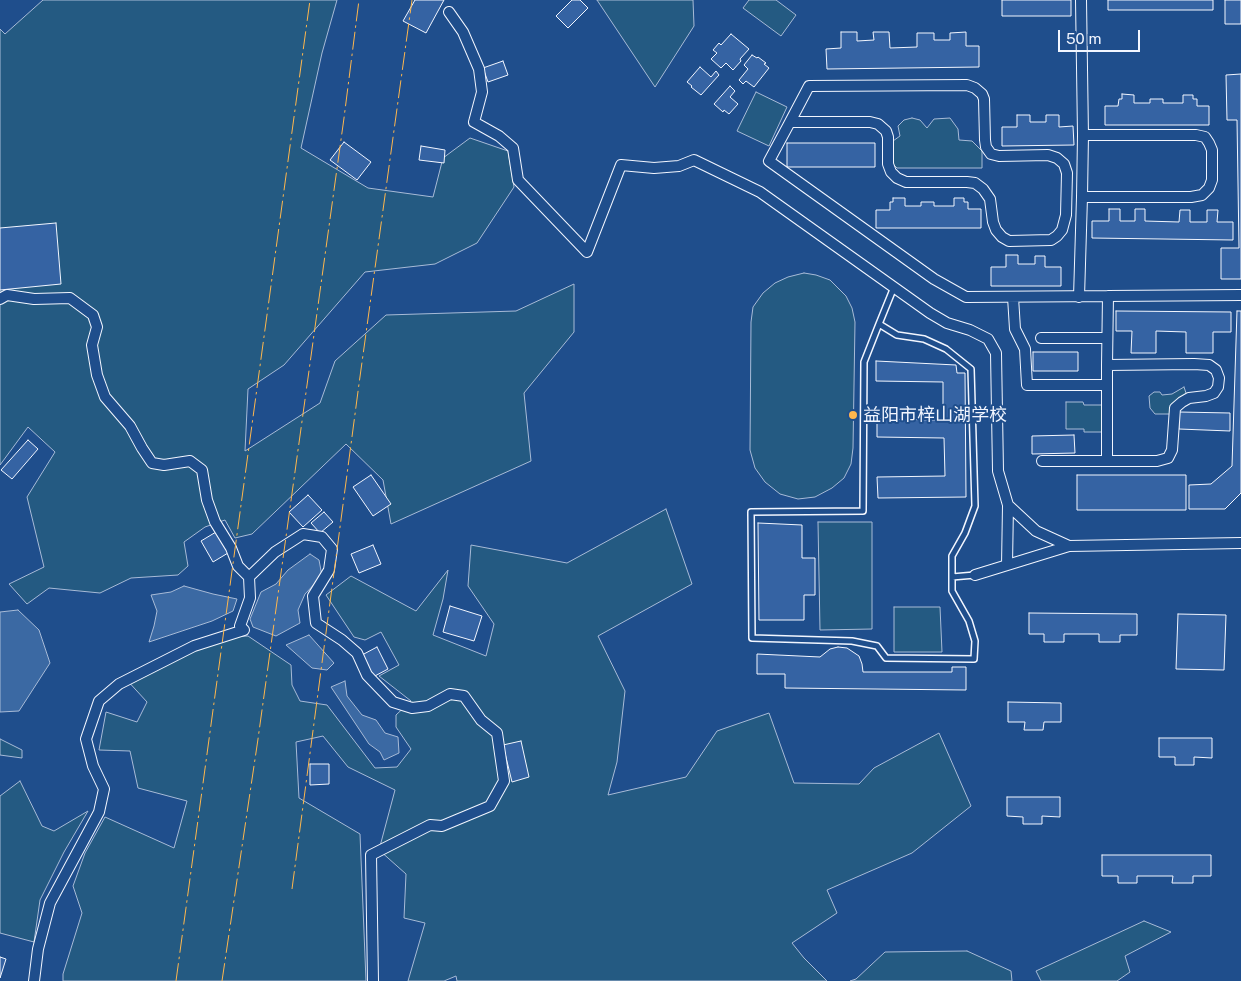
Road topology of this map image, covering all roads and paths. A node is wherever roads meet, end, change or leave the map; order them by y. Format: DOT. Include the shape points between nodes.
graph roads {
  1 [pos="1081,0"];
  2 [pos="449,12"];
  3 [pos="790,122"];
  4 [pos="1082,135"];
  5 [pos="1082,196"];
  6 [pos="894,287"];
  7 [pos="1241,295"];
  8 [pos="1108,296"];
  9 [pos="1013,297"];
  10 [pos="1079,297"];
  11 [pos="0,299"];
  12 [pos="879,324"];
  13 [pos="1041,338"];
  14 [pos="1107,338"];
  15 [pos="1107,365"];
  16 [pos="1107,385"];
  17 [pos="1042,461"];
  18 [pos="1106,461"];
  19 [pos="1008,505"];
  20 [pos="1241,543"];
  21 [pos="1070,546"];
  22 [pos="1006,565"];
  23 [pos="975,574"];
  24 [pos="249,577"];
  25 [pos="952,577"];
  26 [pos="34,981"];
  27 [pos="373,981"];
  1 -- 4 [label="street"];
  2 -- 6 [label="street" via="479,69 482,92 474,122 513,148 518,180 587,252 621,165 654,168 679,166 694,160 760,192"];
  3 -- 3 [label="street" via="878,124 886,131 888,164 897,178 906,182 975,183 990,199 996,230 1009,241 1051,240 1062,230 1068,173 1064,164 1048,155 991,154 985,140 984,100 975,88 967,85 809,86"];
  3 -- 9 [label="street" via="769,161 942,284 966,297"];
  4 -- 5 [label="street"];
  4 -- 5 [label="street" via="1196,134 1205,137 1212,150 1212,180 1202,194 1191,197"];
  5 -- 10 [label="street"];
  6 -- 12 [label="lane"];
  6 -- 19 [label="street" via="947,323 988,339 996,353 998,471"];
  7 -- 8 [label="street"];
  8 -- 10 [label="street"];
  8 -- 14 [label="street"];
  9 -- 10 [label="street"];
  9 -- 16 [label="street" via="1015,329 1025,349 1026,384"];
  11 -- 24 [label="street" via="6,295 34,299 70,298 93,315 97,327 92,345 105,397 130,426 152,463 164,465 190,461 202,470 215,522 238,566"];
  12 -- 25 [label="lane" via="897,335 924,339 946,349 971,369 975,506 952,556"];
  12 -- 25 [label="lane" via="864,362 863,511 751,512 752,638 852,641 877,646 886,658 974,659 975,640 969,621 952,591"];
  13 -- 14 [label="street"];
  14 -- 15 [label="street"];
  15 -- 16 [label="street"];
  15 -- 18 [label="street" via="1210,365 1219,378 1214,393 1189,398 1175,408 1172,450 1168,458"];
  16 -- 18 [label="street"];
  17 -- 18 [label="street"];
  19 -- 21 [label="street" via="1036,531"];
  19 -- 22 [label="street"];
  20 -- 21 [label="street"];
  21 -- 22 [label="street"];
  22 -- 23 [label="street"];
  23 -- 25 [label="lane"];
  24 -- 26 [label="street" via="250,598 240,626 244,630 194,646 119,684 99,701 86,739 93,766 104,789 100,812 50,903 38,949"];
  24 -- 27 [label="street" via="275,552 303,534 322,537 332,549 329,570 313,596 316,623 357,653 366,674 393,702 412,708 428,706 450,694 464,696 481,720 497,733 504,781 490,806 442,826 430,825 371,855"];
}
